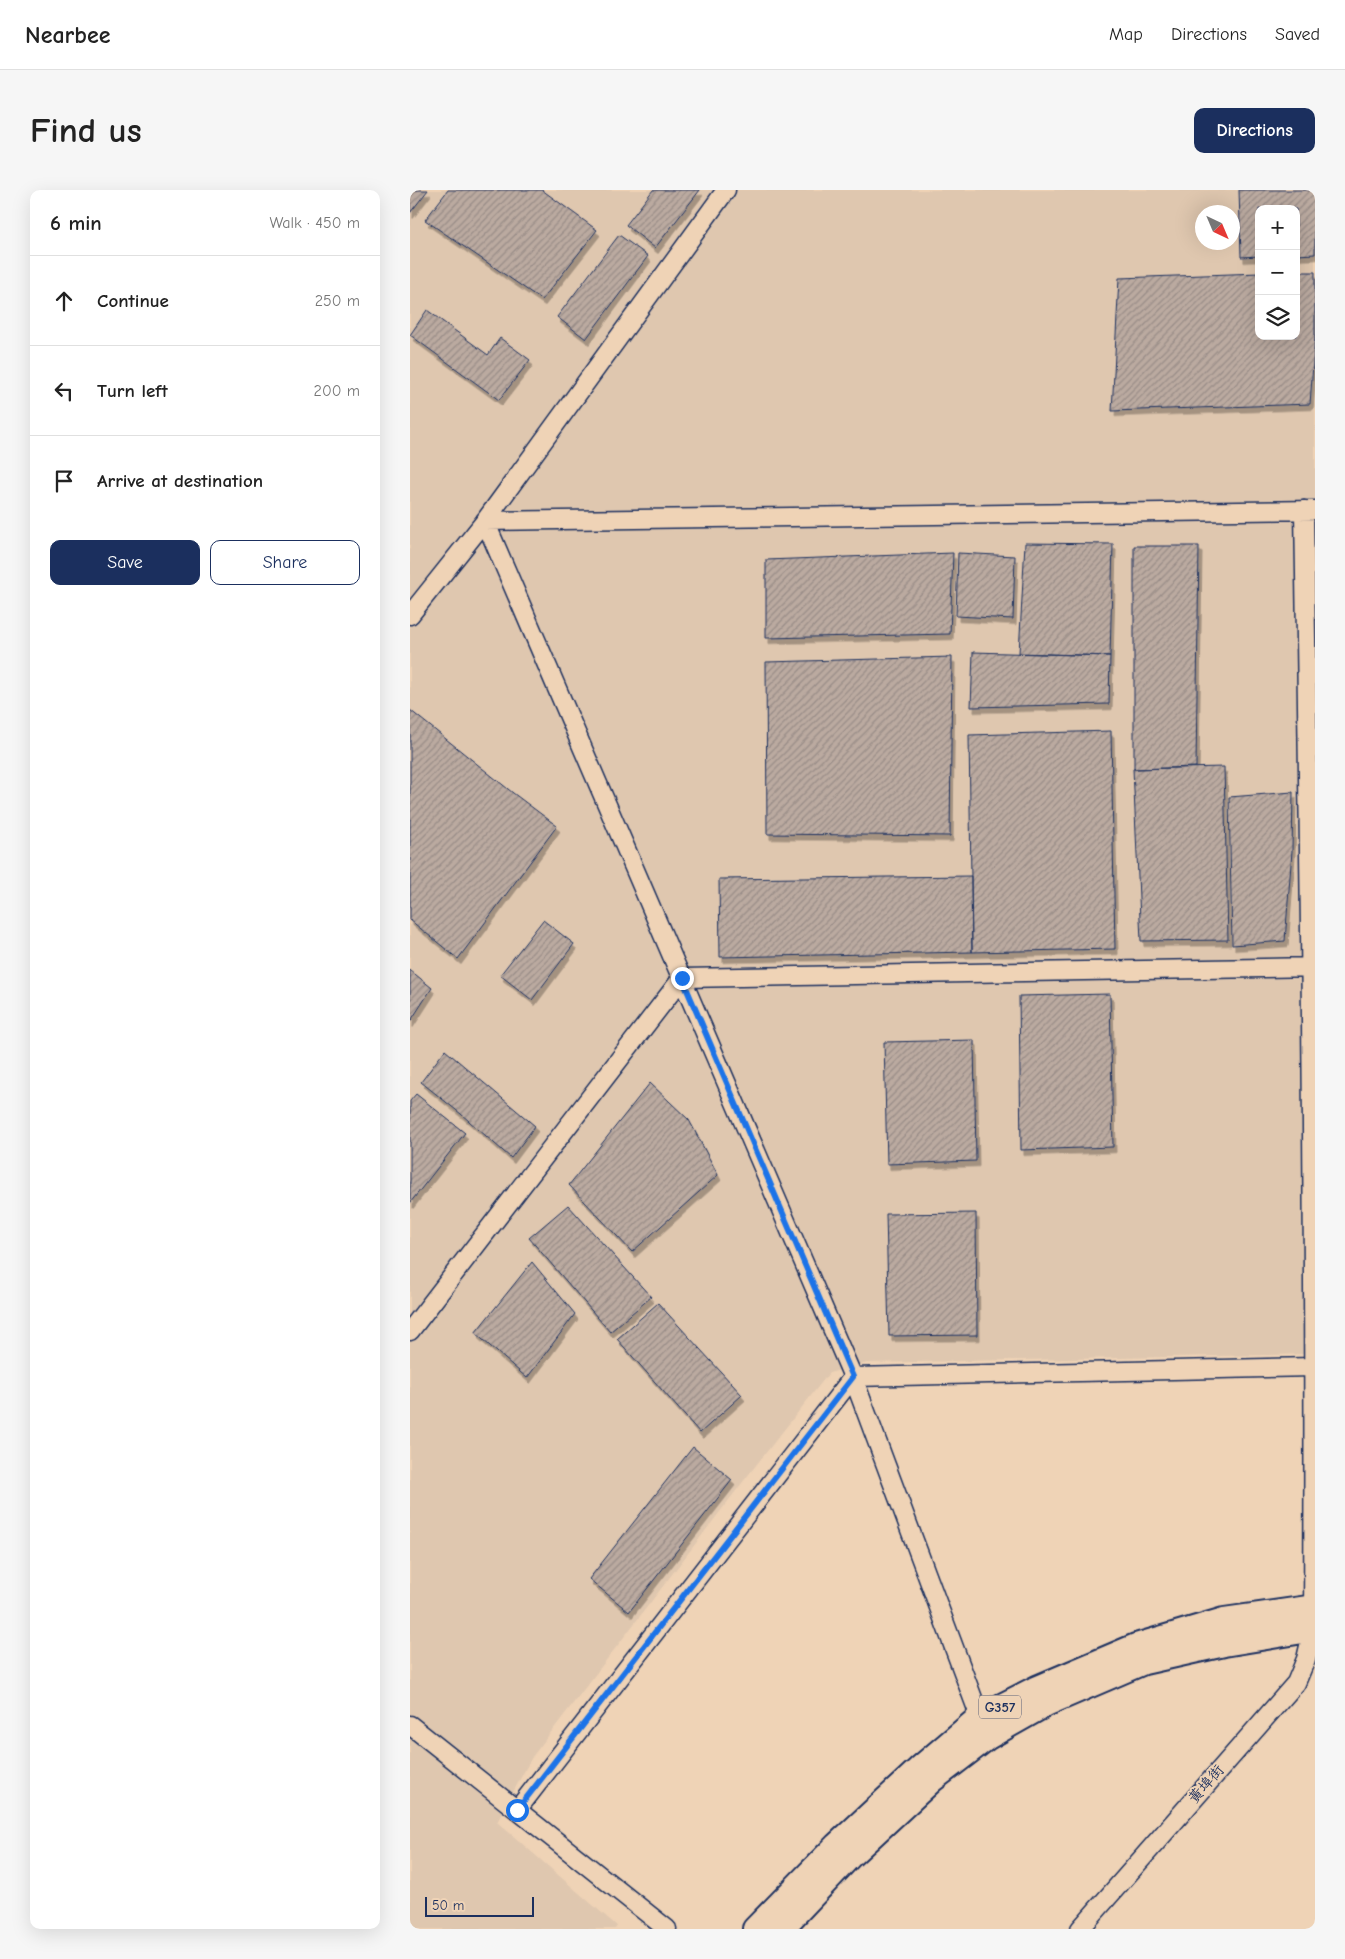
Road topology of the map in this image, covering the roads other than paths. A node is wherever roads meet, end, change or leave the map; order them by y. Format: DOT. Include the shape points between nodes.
graph roads {
  1 [pos="726,190"];
  2 [pos="1309,510"];
  3 [pos="486,521"];
  4 [pos="410,615"];
  5 [pos="1313,968"];
  6 [pos="682,978"];
  7 [pos="410,1331"];
  8 [pos="1315,1367"];
  9 [pos="853,1377"];
  10 [pos="1314,1618"];
  11 [pos="410,1725"];
  12 [pos="984,1727"];
  13 [pos="517,1810"];
  14 [pos="667,1929"];
  15 [pos="755,1929"];
  16 [pos="781,1929"];
  17 [pos="1080,1929"];
  1 -- 3 [label="street"];
  2 -- 3 [label="street"];
  2 -- 5 [label="street, 黄埠街"];
  3 -- 4 [label="street"];
  3 -- 6 [label="street"];
  5 -- 6 [label="street"];
  5 -- 8 [label="street, 黄埠街"];
  6 -- 7 [label="street"];
  6 -- 9 [label="street"];
  8 -- 9 [label="street"];
  8 -- 10 [label="street, 黄埠街"];
  9 -- 12 [label="street"];
  9 -- 13 [label="street"];
  10 -- 12 [label="highway, G357" via="1224,1644 1144,1662"];
  10 -- 17 [label="street, 黄埠街" via="1306,1659 1296,1683"];
  11 -- 13 [label="street"];
  12 -- 15 [label="highway, G357" via="919,1769"];
  12 -- 16 [label="highway, G357" via="851,1855"];
  13 -- 14 [label="street"];
}
